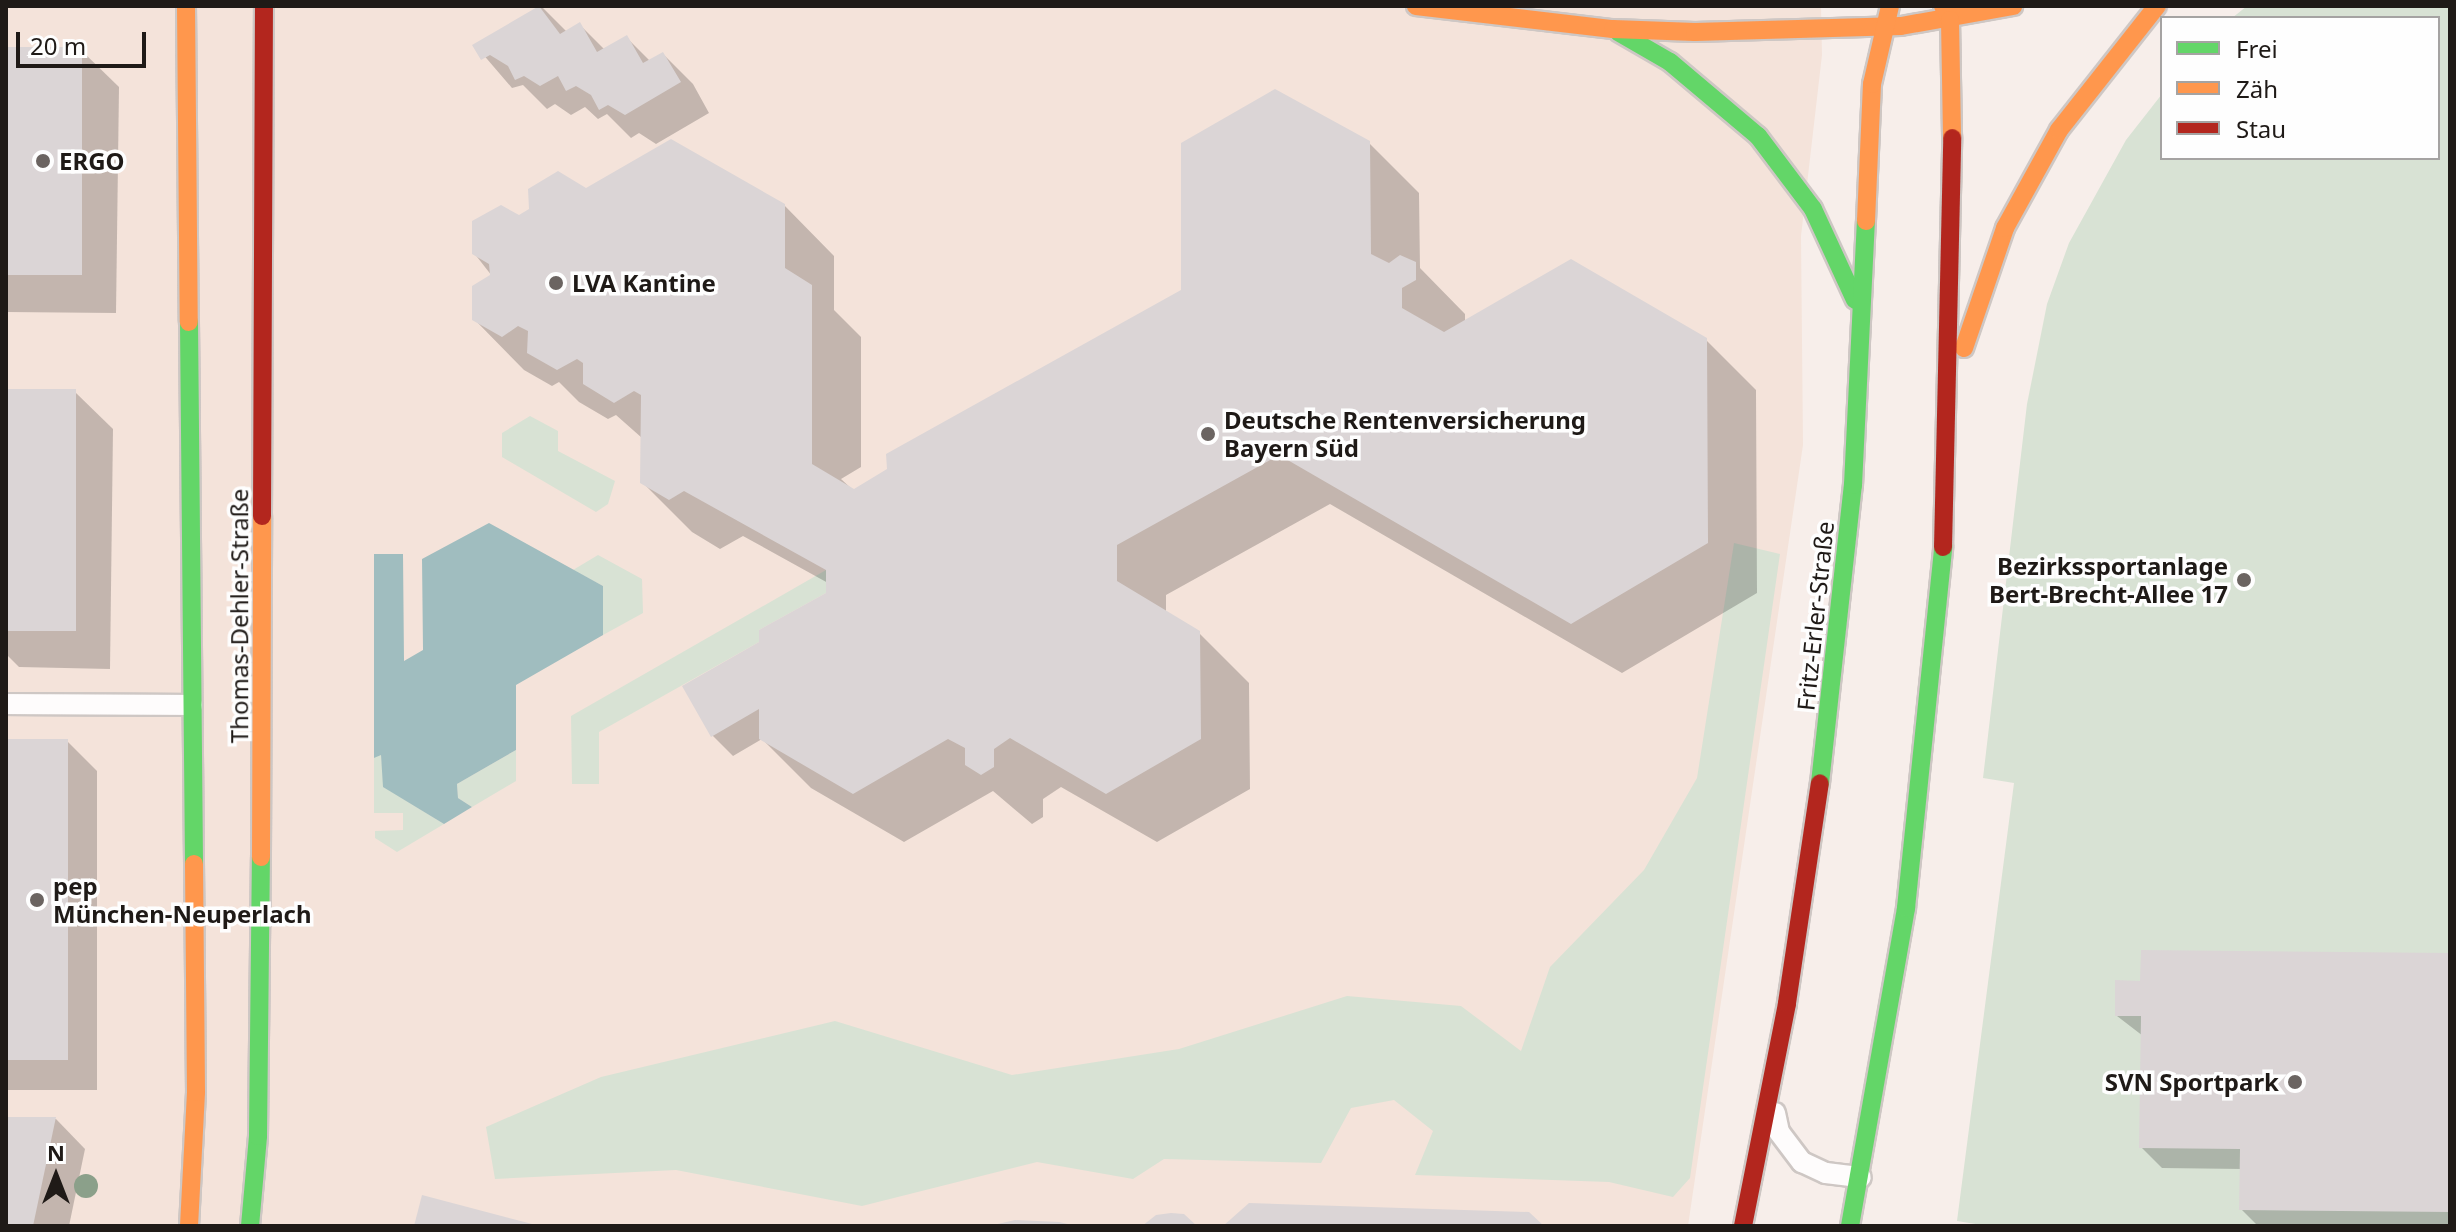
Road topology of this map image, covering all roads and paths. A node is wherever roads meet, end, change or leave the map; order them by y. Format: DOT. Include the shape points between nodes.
graph roads {
  1 [pos="186,6"];
  2 [pos="264,6"];
  3 [pos="1416,6"];
  4 [pos="1890,6"];
  5 [pos="2013,6"];
  6 [pos="2157,6"];
  7 [pos="1946,13"];
  8 [pos="1884,27"];
  9 [pos="1613,29"];
  10 [pos="1861,322"];
  11 [pos="1950,392"];
  12 [pos="6,704"];
  13 [pos="192,705"];
  14 [pos="1771,1094"];
  15 [pos="1861,1177"];
  16 [pos="189,1226"];
  17 [pos="250,1226"];
  18 [pos="1743,1226"];
  19 [pos="1850,1226"];
  1 -- 13 [label="main road, Thomas-Dehler-Straße"];
  2 -- 17 [label="main road, Thomas-Dehler-Straße" via="261,898 258,1136"];
  3 -- 9 [label="main road"];
  4 -- 8 [label="main road, Fritz-Erler-Straße"];
  5 -- 7 [label="main road"];
  6 -- 11 [label="main road" via="2059,130 2005,228"];
  7 -- 8 [label="main road"];
  7 -- 11 [label="main road"];
  8 -- 9 [label="main road"];
  8 -- 10 [label="main road, Fritz-Erler-Straße" via="1870,107"];
  9 -- 10 [label="main road" via="1670,62 1758,136 1817,217"];
  10 -- 14 [label="main road, Fritz-Erler-Straße" via="1853,485 1822,773"];
  11 -- 15 [label="main road" via="1942,562 1919,819"];
  12 -- 13 [label="lane"];
  13 -- 16 [label="main road, Thomas-Dehler-Straße" via="196,1118"];
  14 -- 15 [label="lane" via="1779,1132 1802,1162 1826,1173"];
  14 -- 18 [label="main road, Fritz-Erler-Straße"];
  15 -- 19 [label="main road"];
}
